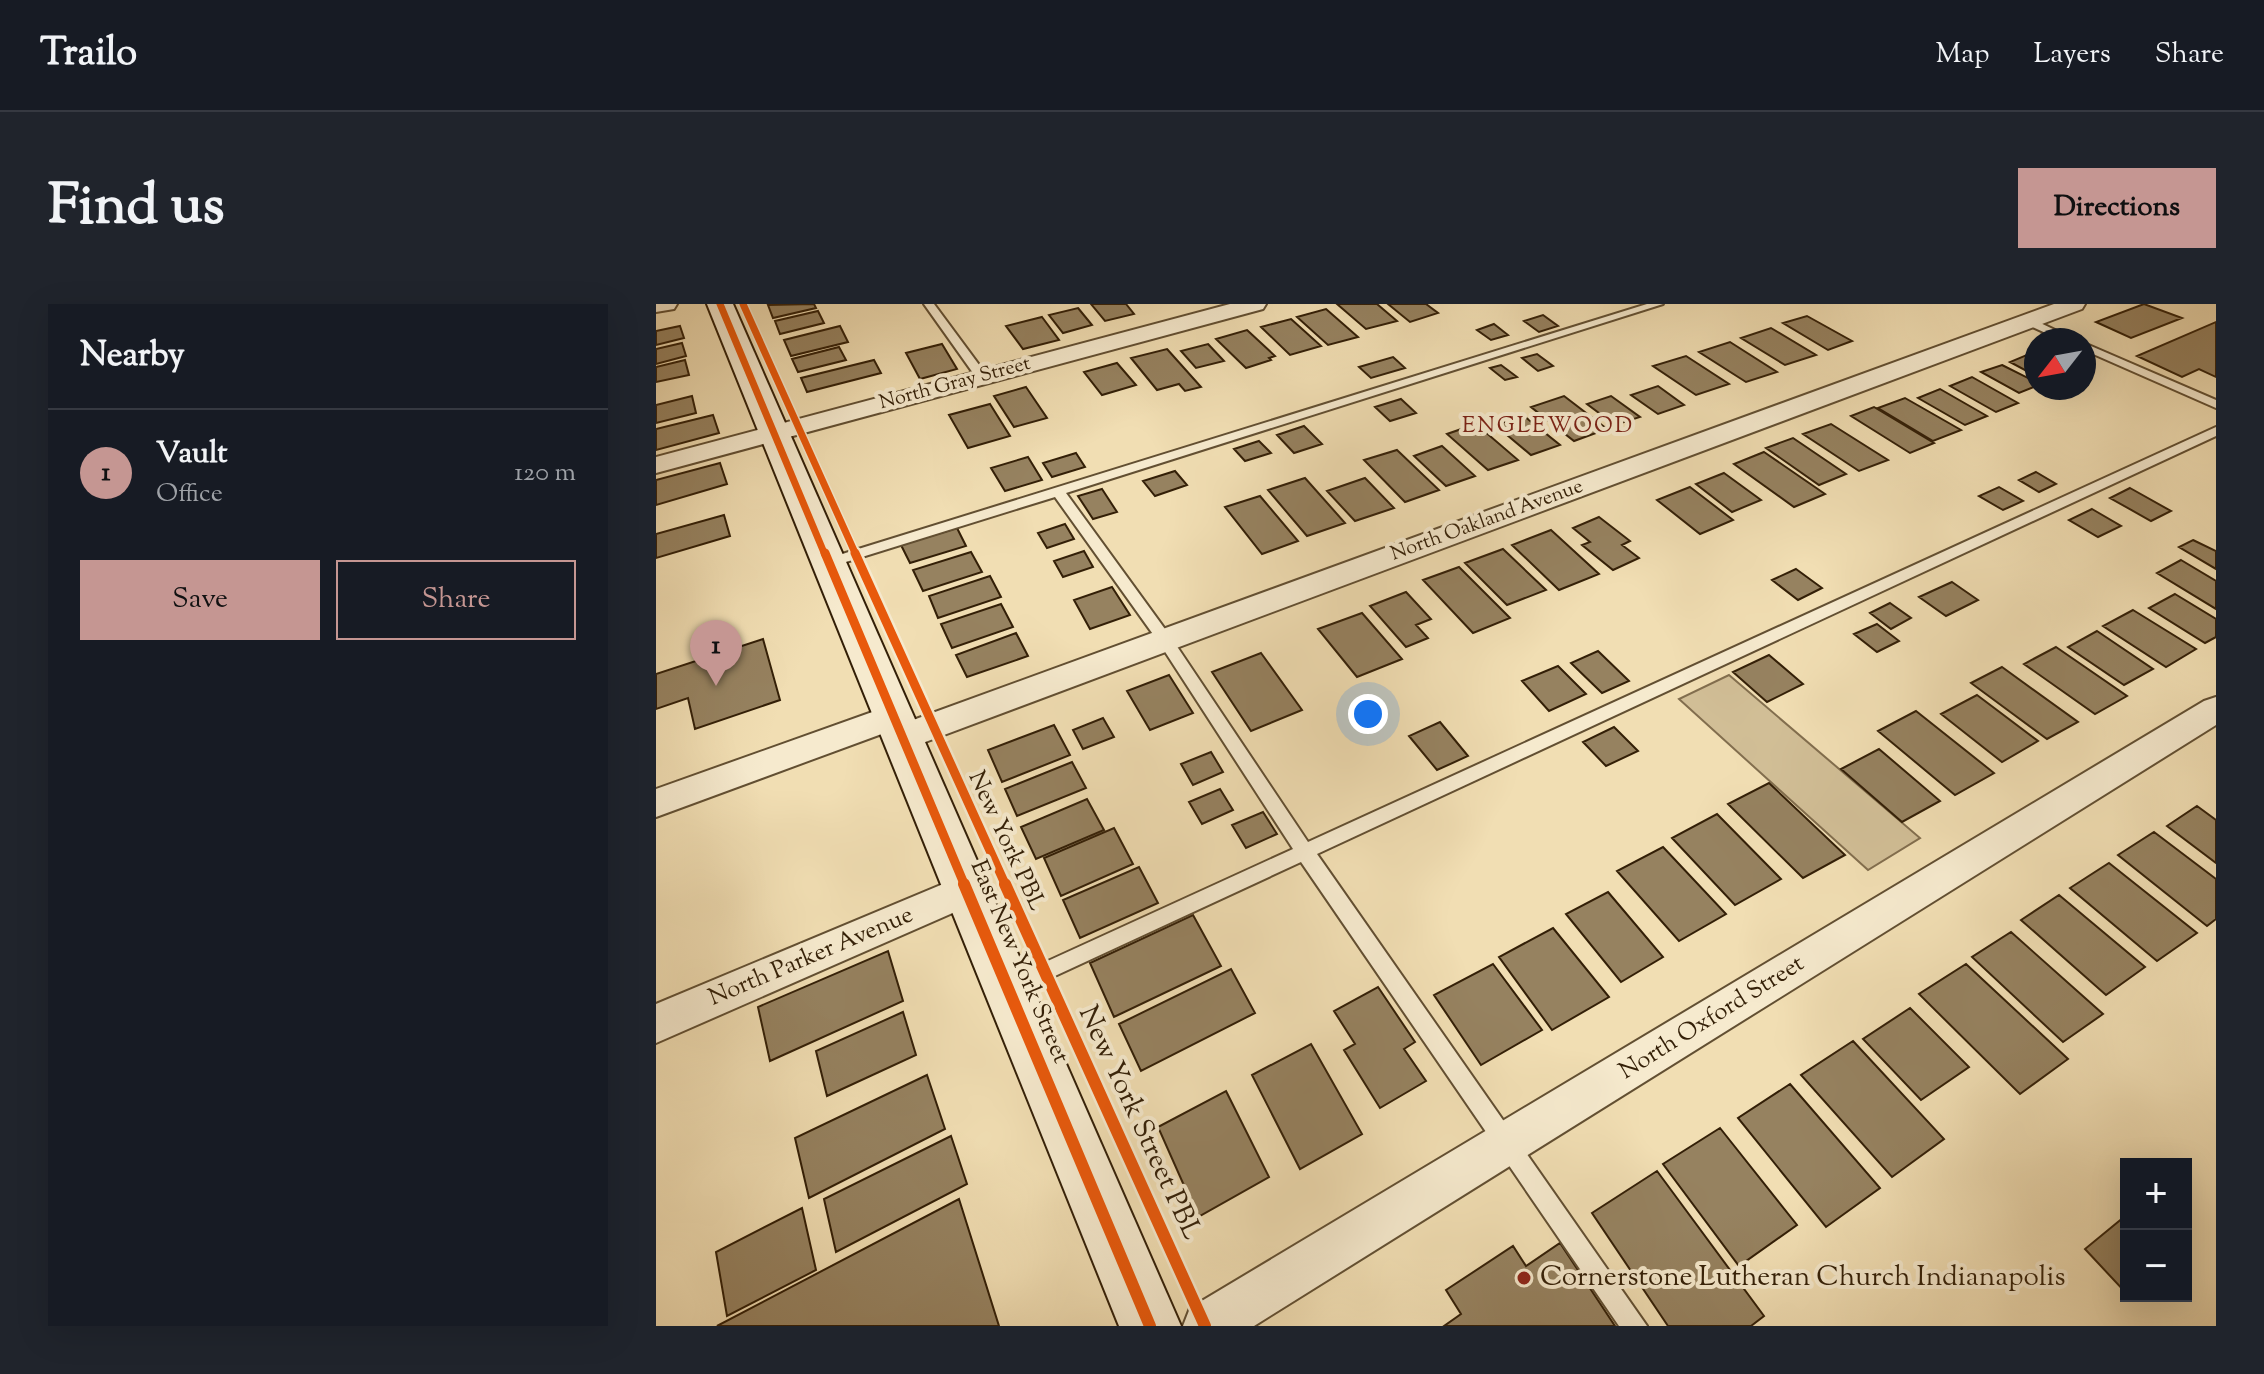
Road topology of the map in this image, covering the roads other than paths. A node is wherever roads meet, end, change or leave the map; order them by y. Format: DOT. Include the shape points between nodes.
graph roads {
  1 [pos="666,304"];
  2 [pos="720,304"];
  3 [pos="930,304"];
  4 [pos="1255,304"];
  5 [pos="1658,304"];
  6 [pos="2074,304"];
  7 [pos="656,306"];
  8 [pos="2028,321"];
  9 [pos="2043,328"];
  10 [pos="2096,351"];
  11 [pos="982,377"];
  12 [pos="2216,404"];
  13 [pos="2216,431"];
  14 [pos="774,433"];
  15 [pos="656,465"];
  16 [pos="1058,491"];
  17 [pos="828,563"];
  18 [pos="1165,640"];
  19 [pos="2216,709"];
  20 [pos="896,727"];
  21 [pos="656,803"];
  22 [pos="1304,851"];
  23 [pos="967,890"];
  24 [pos="1009,988"];
  25 [pos="656,1024"];
  26 [pos="1506,1144"];
  27 [pos="1150,1326"];
  28 [pos="1208,1326"];
  29 [pos="1634,1326"];
  1 -- 7 [label="street"];
  2 -- 14 [label="main road, East New York Street"];
  3 -- 11 [label="lane"];
  4 -- 11 [label="street, North Gray Street"];
  5 -- 16 [label="lane"];
  6 -- 8 [label="street, North Oakland Avenue"];
  8 -- 9 [label="lane"];
  8 -- 18 [label="street, North Oakland Avenue"];
  10 -- 12 [label="lane"];
  11 -- 14 [label="street, North Gray Street"];
  13 -- 22 [label="lane"];
  14 -- 15 [label="street, North Gray Street"];
  14 -- 17 [label="main road, East New York Street"];
  16 -- 17 [label="lane"];
  16 -- 18 [label="lane"];
  17 -- 20 [label="main road, East New York Street"];
  18 -- 20 [label="street, North Oakland Avenue"];
  18 -- 22 [label="lane"];
  19 -- 26 [label="street, North Oxford Street"];
  20 -- 21 [label="street, North Oakland Avenue"];
  20 -- 23 [label="main road, East New York Street"];
  22 -- 24 [label="lane"];
  22 -- 26 [label="lane"];
  23 -- 24 [label="main road, East New York Street"];
  23 -- 25 [label="street, North Parker Avenue"];
  24 -- 27 [label="main road, East New York Street"];
  26 -- 28 [label="street, North Oxford Street"];
  26 -- 29 [label="lane"];
}
